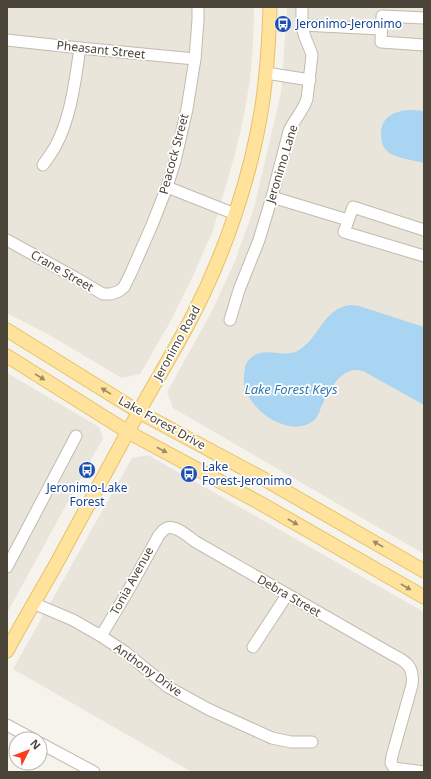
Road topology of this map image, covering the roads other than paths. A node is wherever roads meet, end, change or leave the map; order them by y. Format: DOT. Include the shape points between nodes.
graph roads {
  1 [pos="198,7"];
  2 [pos="270,7"];
  3 [pos="302,7"];
  4 [pos="424,18"];
  5 [pos="302,25"];
  6 [pos="381,29"];
  7 [pos="7,40"];
  8 [pos="424,45"];
  9 [pos="80,48"];
  10 [pos="194,59"];
  11 [pos="266,73"];
  12 [pos="310,80"];
  13 [pos="43,165"];
  14 [pos="167,187"];
  15 [pos="272,197"];
  16 [pos="235,214"];
  17 [pos="348,220"];
  18 [pos="424,230"];
  19 [pos="7,240"];
  20 [pos="424,256"];
  21 [pos="118,291"];
  22 [pos="230,320"];
  23 [pos="7,330"];
  24 [pos="7,356"];
  25 [pos="138,412"];
  26 [pos="128,432"];
  27 [pos="76,436"];
  28 [pos="166,528"];
  29 [pos="7,567"];
  30 [pos="424,570"];
  31 [pos="287,595"];
  32 [pos="424,597"];
  33 [pos="33,603"];
  34 [pos="101,636"];
  35 [pos="253,647"];
  36 [pos="7,651"];
  37 [pos="7,725"];
  38 [pos="18,731"];
  39 [pos="312,742"];
  40 [pos="48,747"];
  41 [pos="94,772"];
  42 [pos="424,772"];
  1 -- 10 [label="street, Peacock Street"];
  2 -- 11 [label="main road, Jeronimo Road"];
  3 -- 5 [label="street, Jeronimo Lane"];
  4 -- 6 [label="street" via="382,16"];
  5 -- 6 [label="street"];
  5 -- 12 [label="street, Jeronimo Lane" via="312,55"];
  6 -- 8 [label="street" via="381,42"];
  7 -- 9 [label="street, Pheasant Street"];
  9 -- 10 [label="street, Pheasant Street"];
  9 -- 13 [label="street" via="64,127 55,148"];
  10 -- 14 [label="street, Peacock Street" via="187,109"];
  11 -- 12 [label="street"];
  11 -- 16 [label="main road, Jeronimo Road" via="253,154"];
  12 -- 15 [label="street, Jeronimo Lane" via="305,105 289,131"];
  14 -- 16 [label="street"];
  14 -- 21 [label="street, Peacock Street" via="130,275 124,287"];
  15 -- 17 [label="street"];
  15 -- 22 [label="street, Jeronimo Lane"];
  16 -- 25 [label="main road, Jeronimo Road" via="192,317"];
  17 -- 18 [label="street" via="353,208"];
  17 -- 20 [label="street" via="344,232"];
  19 -- 21 [label="street, Crane Street" via="103,294"];
  25 -- 23 [label="main road, Lake Forest Drive, one-way"];
  24 -- 26 [label="main road, Lake Forest Drive, one-way"];
  25 -- 26 [label="main road, Jeronimo Road"];
  30 -- 25 [label="main road, Lake Forest Drive, one-way" via="271,482"];
  26 -- 32 [label="main road, Lake Forest Drive, one-way" via="260,503"];
  26 -- 33 [label="main road, Jeronimo Road"];
  27 -- 29 [label="street"];
  28 -- 31 [label="street, Debra Street" via="182,532"];
  28 -- 34 [label="street, Tonia Avenue" via="159,535"];
  31 -- 35 [label="street"];
  31 -- 42 [label="street, Debra Street" via="403,660 409,667 413,676 412,685 392,763 394,768"];
  33 -- 34 [label="street, Anthony Drive" via="73,620"];
  33 -- 36 [label="main road, Jeronimo Road"];
  34 -- 39 [label="street, Anthony Drive" via="168,687 208,710 272,738 291,742"];
  37 -- 38 [label="street"];
  40 -- 41 [label="street"];
}
